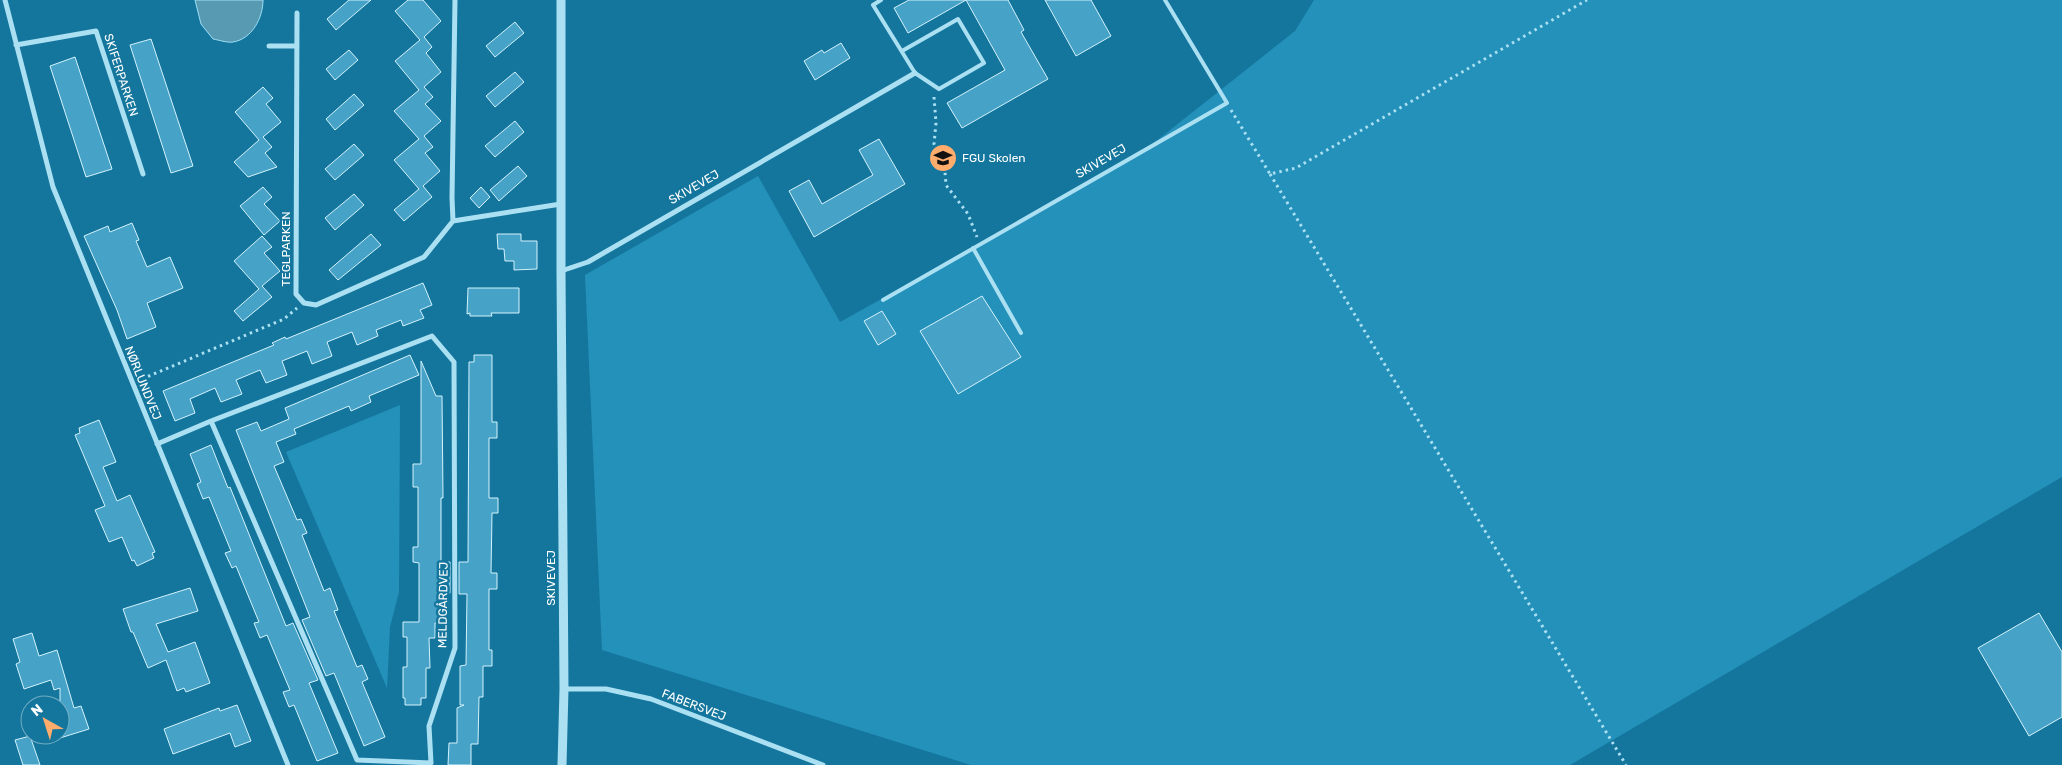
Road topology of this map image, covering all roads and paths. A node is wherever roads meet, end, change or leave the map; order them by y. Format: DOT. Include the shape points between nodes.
graph roads {
  1 [pos="5,0"];
  2 [pos="455,0"];
  3 [pos="561,0"];
  4 [pos="881,0"];
  5 [pos="1165,0"];
  6 [pos="1587,0"];
  7 [pos="297,13"];
  8 [pos="16,45"];
  9 [pos="269,46"];
  10 [pos="297,46"];
  11 [pos="902,51"];
  12 [pos="916,73"];
  13 [pos="934,86"];
  14 [pos="1227,103"];
  15 [pos="143,174"];
  16 [pos="1270,174"];
  17 [pos="561,204"];
  18 [pos="453,221"];
  19 [pos="981,244"];
  20 [pos="973,248"];
  21 [pos="561,271"];
  22 [pos="883,300"];
  23 [pos="304,303"];
  24 [pos="1022,332"];
  25 [pos="132,383"];
  26 [pos="211,421"];
  27 [pos="157,444"];
  28 [pos="564,689"];
  29 [pos="812,764"];
  30 [pos="288,765"];
  31 [pos="562,765"];
  32 [pos="823,765"];
  33 [pos="1626,765"];
  1 -- 8 [label="street, NØRLUNDVEJ"];
  2 -- 18 [label="street"];
  3 -- 17 [label="street, SKIVEVEJ"];
  4 -- 11 [label="lane" via="873,4"];
  5 -- 14 [label="lane"];
  6 -- 16 [label="path" via="1296,168"];
  7 -- 10 [label="street, TEGLPARKEN"];
  8 -- 15 [label="street, SKIFERPARKEN" via="96,31"];
  8 -- 25 [label="street, NØRLUNDVEJ" via="53,187"];
  9 -- 10 [label="street"];
  10 -- 23 [label="street, TEGLPARKEN" via="296,294"];
  11 -- 12 [label="lane"];
  11 -- 13 [label="lane" via="958,19 984,63 939,89"];
  12 -- 13 [label="lane"];
  12 -- 21 [label="street, SKIVEVEJ" via="588,262"];
  13 -- 19 [label="path" via="934,144 946,184 968,214"];
  14 -- 16 [label="path"];
  14 -- 19 [label="lane, SKIVEVEJ"];
  16 -- 33 [label="path"];
  17 -- 18 [label="street"];
  17 -- 21 [label="street, SKIVEVEJ"];
  18 -- 23 [label="street" via="424,257 316,305"];
  19 -- 20 [label="lane, SKIVEVEJ"];
  20 -- 22 [label="lane, SKIVEVEJ"];
  20 -- 24 [label="lane"];
  21 -- 28 [label="street, SKIVEVEJ"];
  23 -- 25 [label="path" via="284,319"];
  25 -- 27 [label="street, NØRLUNDVEJ"];
  26 -- 26 [label="street, MELDGÅRDVEJ" via="357,760 431,763 429,726 455,648 454,362 432,336"];
  26 -- 27 [label="street, MELDGÅRDVEJ"];
  27 -- 30 [label="street, NØRLUNDVEJ"];
  28 -- 29 [label="street, FABERSVEJ" via="606,689 651,699"];
  28 -- 31 [label="street, SKIVEVEJ"];
  29 -- 32 [label="street, FABERSVEJ"];
}
